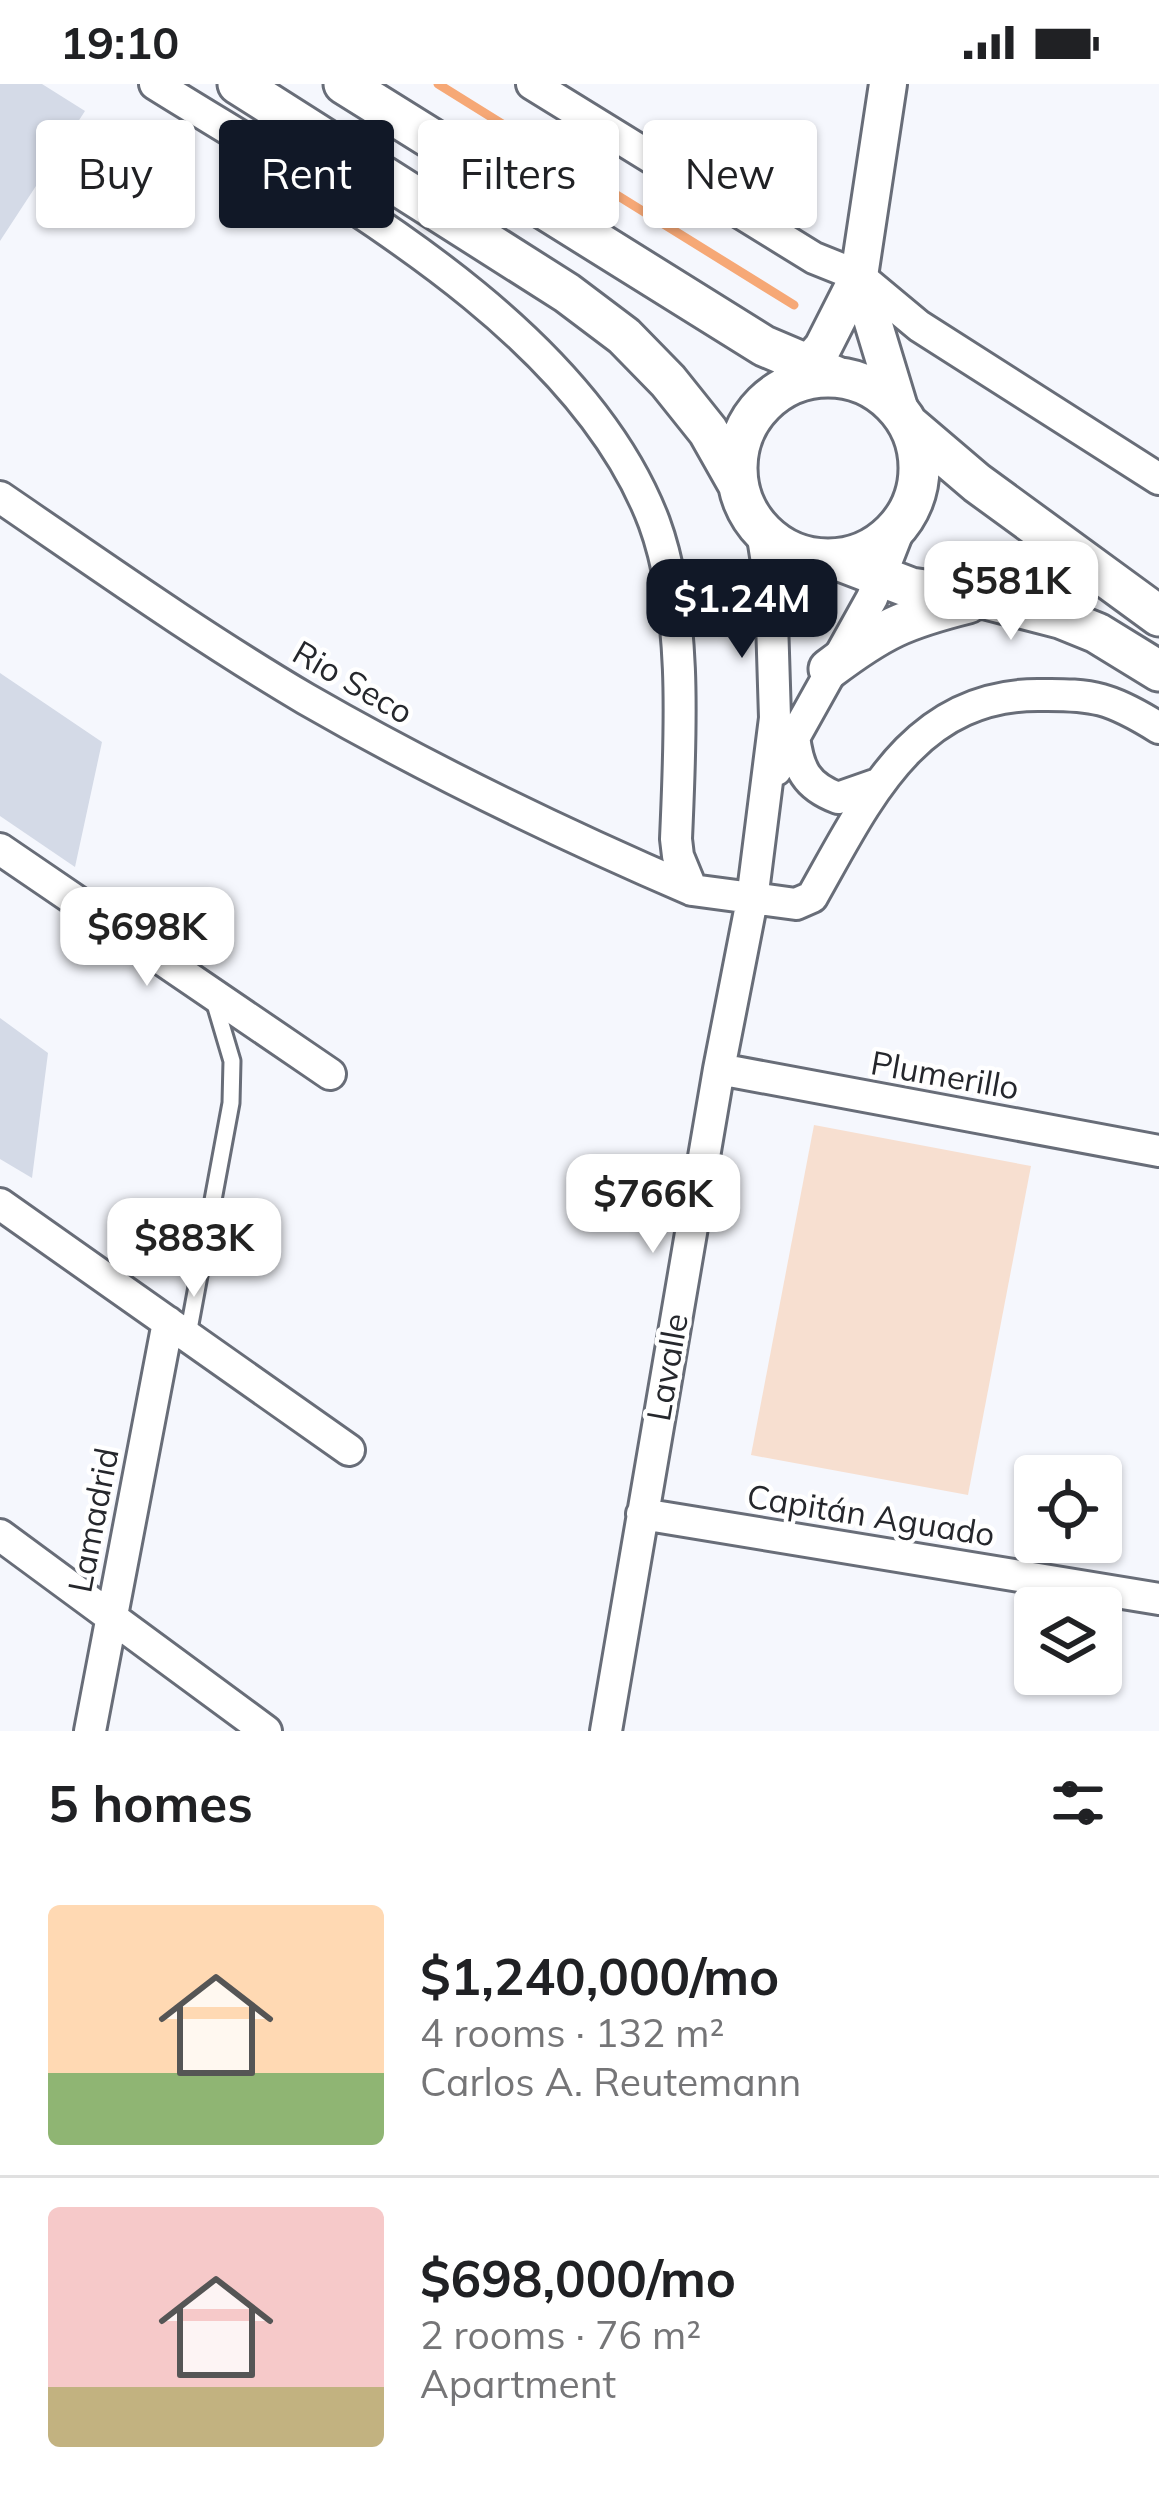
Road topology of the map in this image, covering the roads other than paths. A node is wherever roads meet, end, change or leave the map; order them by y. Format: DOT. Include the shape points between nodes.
graph roads {
  1 [pos="155,84"];
  2 [pos="238,84"];
  3 [pos="344,84"];
  4 [pos="532,84"];
  5 [pos="888,84"];
  6 [pos="859,276"];
  7 [pos="811,376"];
  8 [pos="904,418"];
  9 [pos="1159,479"];
  10 [pos="738,484"];
  11 [pos="0,497"];
  12 [pos="903,519"];
  13 [pos="762,531"];
  14 [pos="835,559"];
  15 [pos="881,579"];
  16 [pos="986,598"];
  17 [pos="1159,616"];
  18 [pos="829,670"];
  19 [pos="1159,671"];
  20 [pos="1159,728"];
  21 [pos="794,736"];
  22 [pos="878,784"];
  23 [pos="765,791"];
  24 [pos="0,849"];
  25 [pos="692,890"];
  26 [pos="752,900"];
  27 [pos="211,993"];
  28 [pos="719,1069"];
  29 [pos="330,1074"];
  30 [pos="1159,1150"];
  31 [pos="0,1204"];
  32 [pos="178,1329"];
  33 [pos="349,1450"];
  34 [pos="642,1514"];
  35 [pos="0,1535"];
  36 [pos="1159,1599"];
  37 [pos="111,1614"];
  38 [pos="90,1731"];
  39 [pos="266,1731"];
  40 [pos="606,1731"];
  1 -- 25 [label="street" via="459,282 526,343 626,461 655,525 674,611 676,839"];
  2 -- 10 [label="main road" via="624,336 708,431"];
  3 -- 7 [label="main road"];
  4 -- 6 [label="street" via="814,257"];
  5 -- 6 [label="street"];
  6 -- 7 [label="street"];
  6 -- 8 [label="street"];
  6 -- 9 [label="street" via="919,326"];
  7 -- 8 [label="main road" via="871,388"];
  7 -- 10 [label="main road" via="754,415 737,460"];
  8 -- 12 [label="main road" via="919,473"];
  8 -- 17 [label="main road"];
  10 -- 13 [label="main road"];
  11 -- 25 [label="street, Rio Seco" via="307,699 554,830"];
  12 -- 14 [label="main road" via="884,539"];
  12 -- 15 [label="street"];
  13 -- 14 [label="main road" via="808,557"];
  13 -- 23 [label="street, Lavalle" via="776,651"];
  14 -- 15 [label="main road"];
  15 -- 16 [label="main road"];
  15 -- 18 [label="street"];
  16 -- 18 [label="main road" via="878,632"];
  16 -- 19 [label="main road" via="1096,633"];
  18 -- 21 [label="street"];
  20 -- 22 [label="street" via="1111,700 1019,695 953,712"];
  21 -- 22 [label="street" via="803,775 818,791 838,798"];
  21 -- 23 [label="street"];
  22 -- 26 [label="street, Rio Seco" via="812,897 796,904"];
  23 -- 26 [label="street, Lavalle"];
  24 -- 27 [label="street"];
  25 -- 26 [label="street, Rio Seco"];
  26 -- 28 [label="street, Lavalle"];
  27 -- 29 [label="street"];
  27 -- 32 [label="lane" via="232,1061 231,1102"];
  28 -- 30 [label="street, Plumerillo"];
  28 -- 34 [label="street, Lavalle"];
  31 -- 32 [label="street"];
  32 -- 33 [label="street"];
  32 -- 37 [label="street, Lamadrid"];
  34 -- 36 [label="street, Capitán Aguado"];
  34 -- 40 [label="street, Lavalle"];
  35 -- 37 [label="street"];
  37 -- 38 [label="street, Lamadrid"];
  37 -- 39 [label="street"];
}
